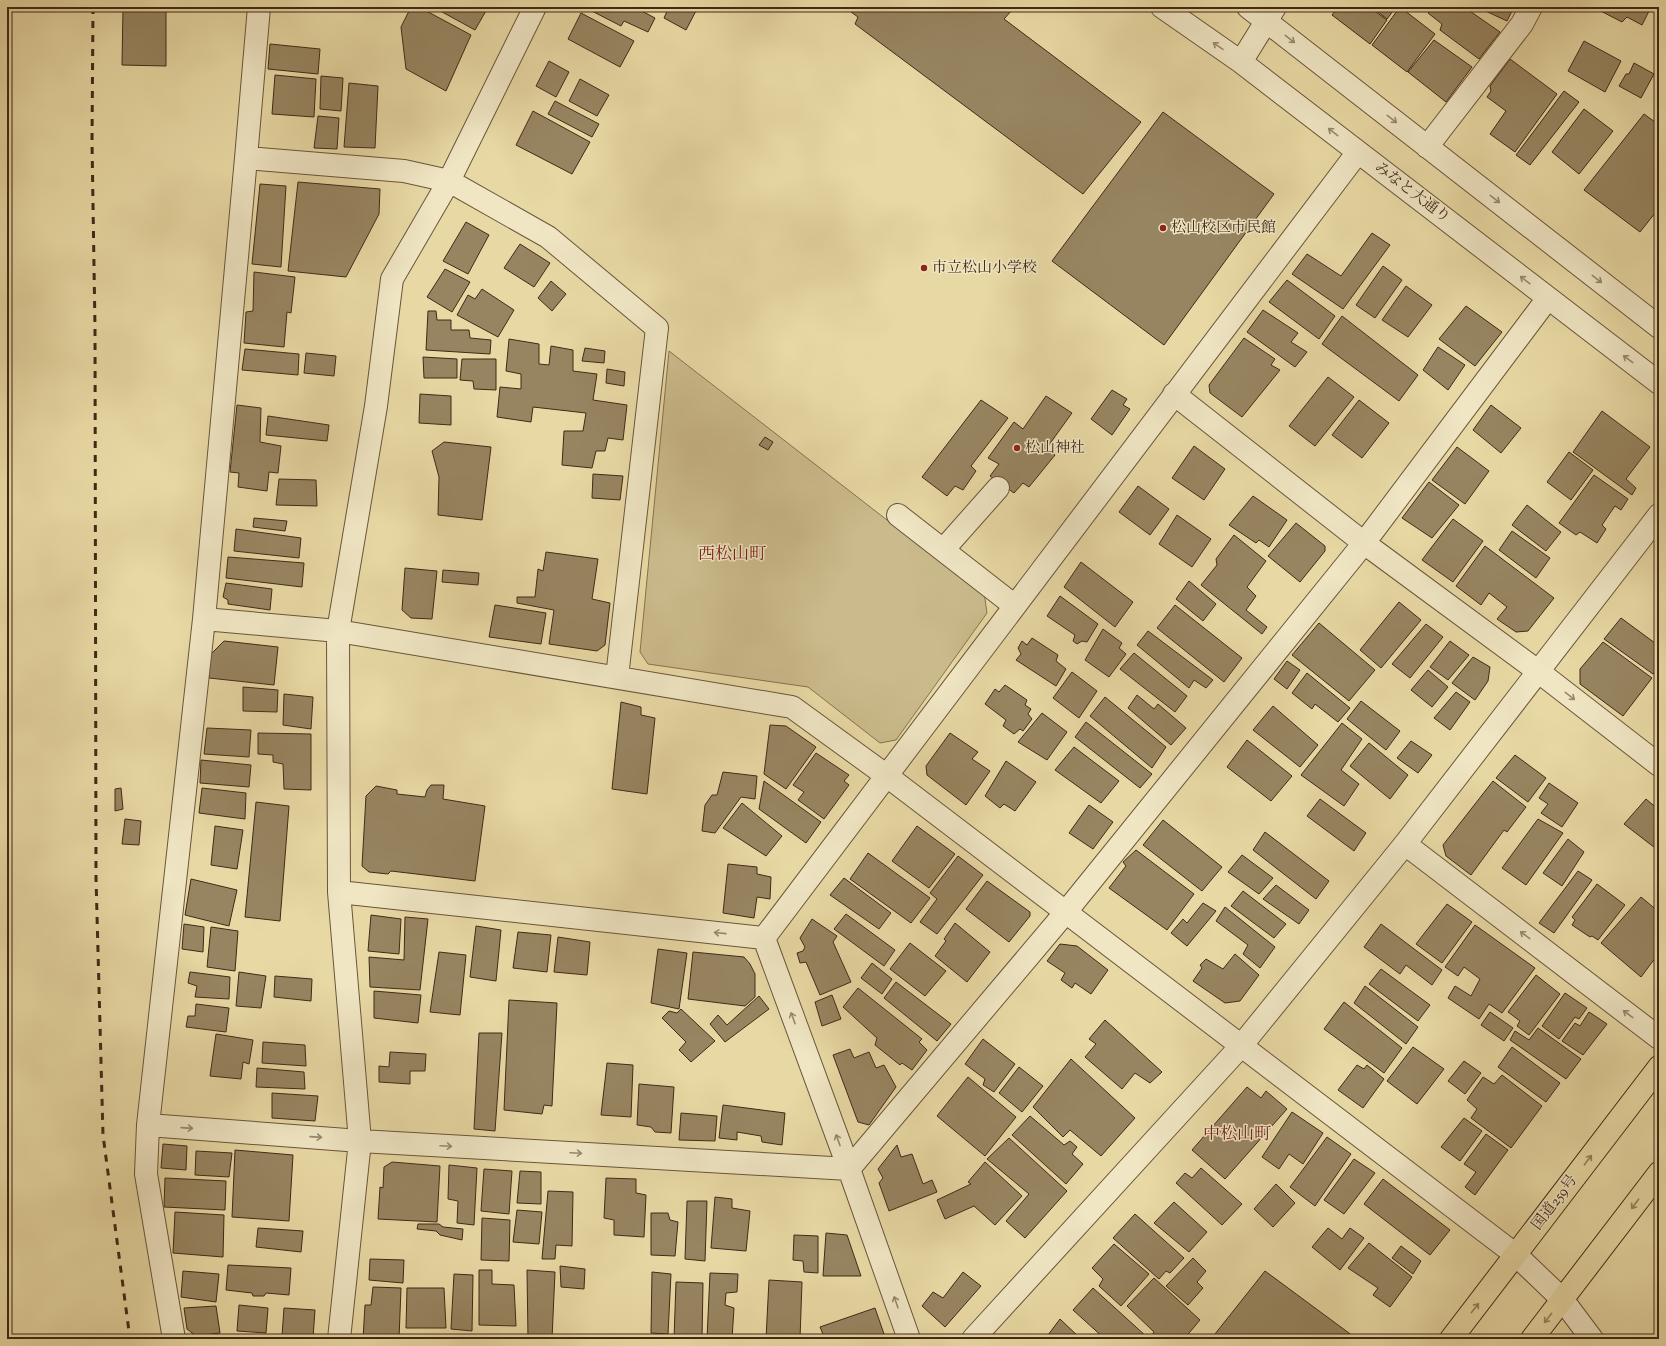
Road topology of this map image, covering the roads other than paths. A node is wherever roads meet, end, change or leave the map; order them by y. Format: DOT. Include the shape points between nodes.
graph roads {
  1 [pos="259,7"];
  2 [pos="535,7"];
  3 [pos="1162,7"];
  4 [pos="1248,7"];
  5 [pos="1531,7"];
  6 [pos="1271,14"];
  7 [pos="1241,62"];
  8 [pos="1427,147"];
  9 [pos="1358,152"];
  10 [pos="246,158"];
  11 [pos="449,180"];
  12 [pos="1548,298"];
  13 [pos="1659,326"];
  14 [pos="1659,383"];
  15 [pos="1174,394"];
  16 [pos="998,488"];
  17 [pos="898,515"];
  18 [pos="1659,515"];
  19 [pos="1364,543"];
  20 [pos="943,550"];
  21 [pos="1015,606"];
  22 [pos="204,619"];
  23 [pos="338,631"];
  24 [pos="1539,672"];
  25 [pos="618,677"];
  26 [pos="1659,765"];
  27 [pos="887,776"];
  28 [pos="1405,844"];
  29 [pos="340,892"];
  30 [pos="1065,913"];
  31 [pos="764,938"];
  32 [pos="1659,1038"];
  33 [pos="1241,1046"];
  34 [pos="1659,1067"];
  35 [pos="148,1125"];
  36 [pos="360,1140"];
  37 [pos="849,1169"];
  38 [pos="1659,1173"];
  39 [pos="1516,1255"];
  40 [pos="1562,1299"];
  41 [pos="174,1339"];
  42 [pos="339,1339"];
  43 [pos="909,1339"];
  44 [pos="973,1339"];
  45 [pos="1451,1339"];
  46 [pos="1532,1339"];
  47 [pos="1592,1339"];
  1 -- 10 [label="street"];
  2 -- 11 [label="street"];
  7 -- 3 [label="street, みなと大通り, one-way"];
  4 -- 6 [label="street"];
  5 -- 8 [label="street" via="1522,24"];
  6 -- 7 [label="street"];
  6 -- 8 [label="street, one-way"];
  9 -- 7 [label="street, みなと大通り, one-way"];
  8 -- 13 [label="street, one-way"];
  12 -- 9 [label="street, みなと大通り, one-way"];
  9 -- 15 [label="street"];
  10 -- 11 [label="street" via="404,171"];
  10 -- 22 [label="street"];
  11 -- 23 [label="street" via="392,279 376,406"];
  11 -- 25 [label="street" via="548,237 657,328"];
  14 -- 12 [label="street, みなと大通り, one-way"];
  12 -- 19 [label="street"];
  15 -- 19 [label="street"];
  15 -- 21 [label="street"];
  16 -- 20 [label="street"];
  17 -- 20 [label="street"];
  18 -- 24 [label="street"];
  19 -- 24 [label="street"];
  19 -- 30 [label="street"];
  20 -- 21 [label="street"];
  21 -- 27 [label="street"];
  22 -- 23 [label="street"];
  22 -- 35 [label="street"];
  23 -- 25 [label="street"];
  23 -- 29 [label="street"];
  24 -- 26 [label="street, one-way"];
  24 -- 28 [label="street"];
  25 -- 27 [label="street" via="792,707"];
  27 -- 30 [label="street"];
  27 -- 31 [label="street"];
  32 -- 28 [label="street, one-way"];
  28 -- 33 [label="street"];
  31 -- 29 [label="street, one-way"];
  29 -- 36 [label="street"];
  30 -- 33 [label="street"];
  30 -- 37 [label="street"];
  37 -- 31 [label="street, one-way"];
  33 -- 39 [label="street"];
  33 -- 44 [label="street"];
  39 -- 34 [label="highway, 国道259号, one-way"];
  35 -- 36 [label="street, one-way"];
  35 -- 41 [label="street" via="146,1174"];
  36 -- 37 [label="street, one-way"];
  36 -- 42 [label="street"];
  43 -- 37 [label="street, one-way"];
  38 -- 40 [label="highway, one-way"];
  39 -- 40 [label="street"];
  45 -- 39 [label="highway, 国道259号, one-way"];
  40 -- 46 [label="highway, one-way"];
  40 -- 47 [label="street"];
}
